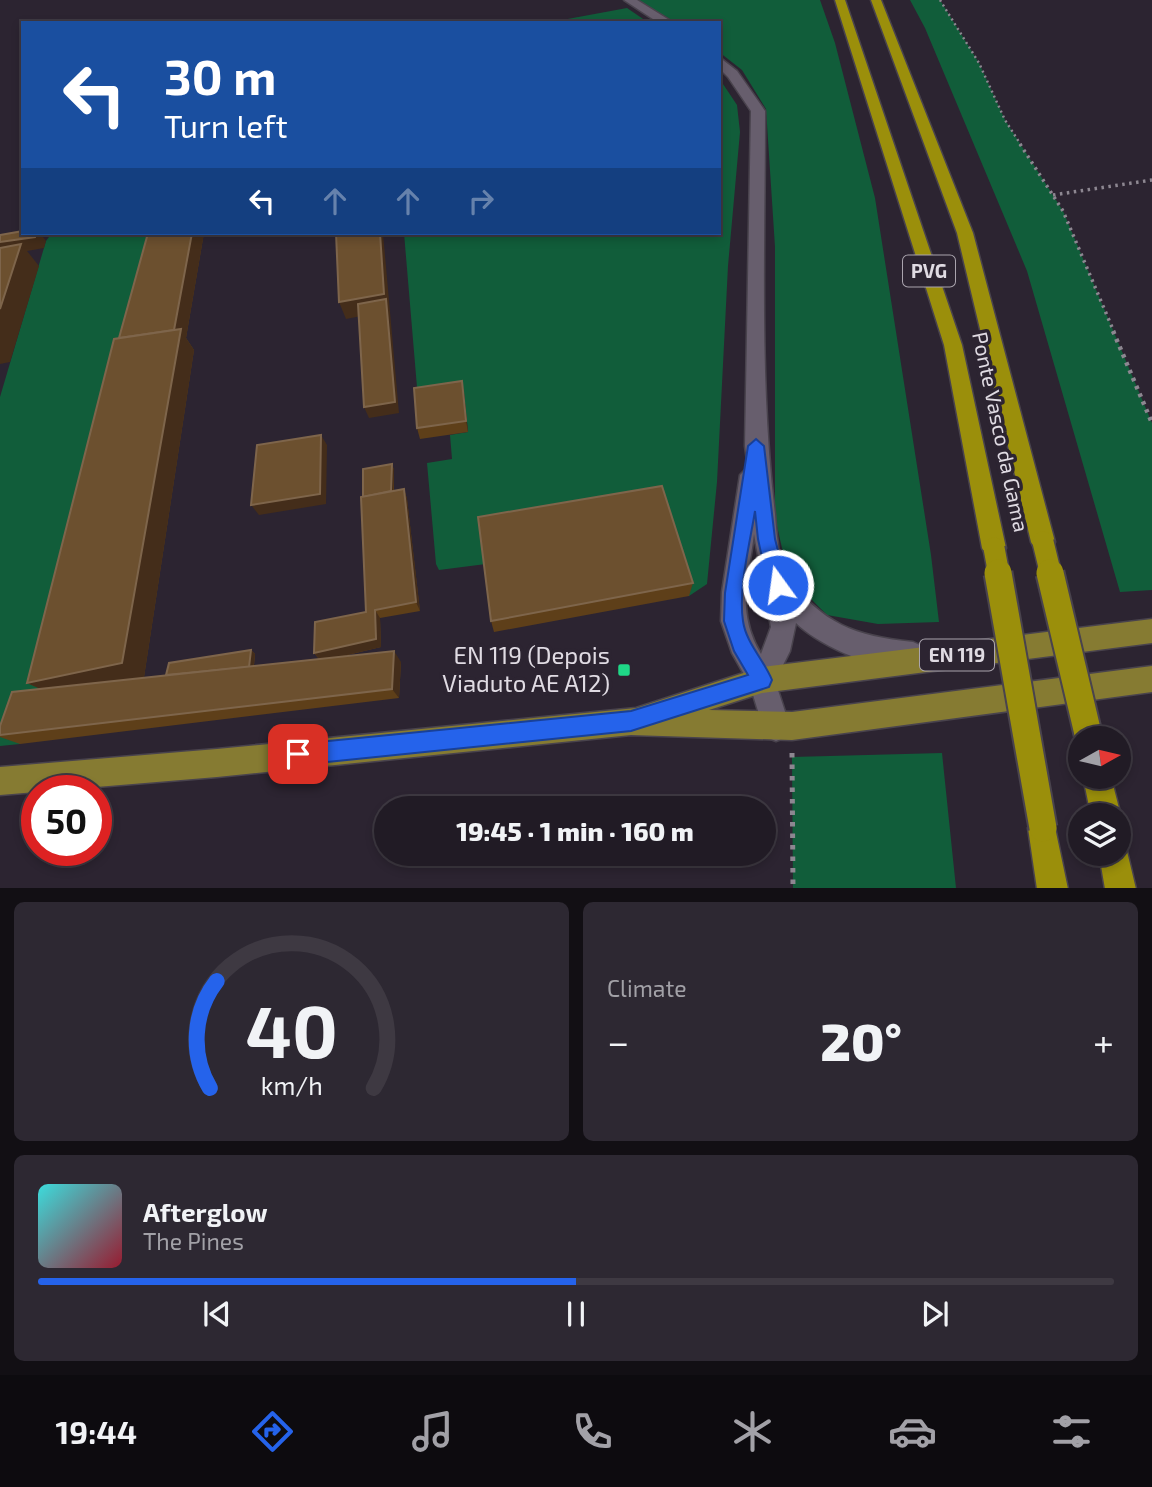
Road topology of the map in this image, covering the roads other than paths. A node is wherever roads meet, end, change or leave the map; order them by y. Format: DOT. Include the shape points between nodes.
graph roads {
  1 [pos="629,0"];
  2 [pos="841,0"];
  3 [pos="876,0"];
  4 [pos="665,21"];
  5 [pos="721,63"];
  6 [pos="756,446"];
  7 [pos="771,560"];
  8 [pos="1152,631"];
  9 [pos="936,657"];
  10 [pos="1152,679"];
  11 [pos="762,680"];
  12 [pos="631,721"];
  13 [pos="1086,726"];
  14 [pos="784,727"];
  15 [pos="0,781"];
  16 [pos="1116,866"];
  17 [pos="1053,888"];
  18 [pos="1121,888"];
  1 -- 4 [label="main road"];
  2 -- 17 [label="highway, Ponte Vasco da Gama / PVG, bridge" via="953,345 994,548"];
  3 -- 13 [label="highway, Ponte Vasco da Gama / PVG, bridge" via="965,233"];
  5 -- 6 [label="main road" via="758,111"];
  6 -- 7 [label="main road"];
  6 -- 11 [label="main road" via="733,621"];
  7 -- 9 [label="main road" via="792,603 826,633 867,650"];
  7 -- 11 [label="main road" via="783,627"];
  8 -- 9 [label="main road, EN 119"];
  9 -- 11 [label="main road, EN 119"];
  10 -- 14 [label="main road, EN 119"];
  11 -- 12 [label="main road, EN 119"];
  11 -- 14 [label="main road"];
  12 -- 14 [label="main road, EN 119"];
  12 -- 15 [label="main road, EN 119"];
  16 -- 18 [label="highway"];
}
